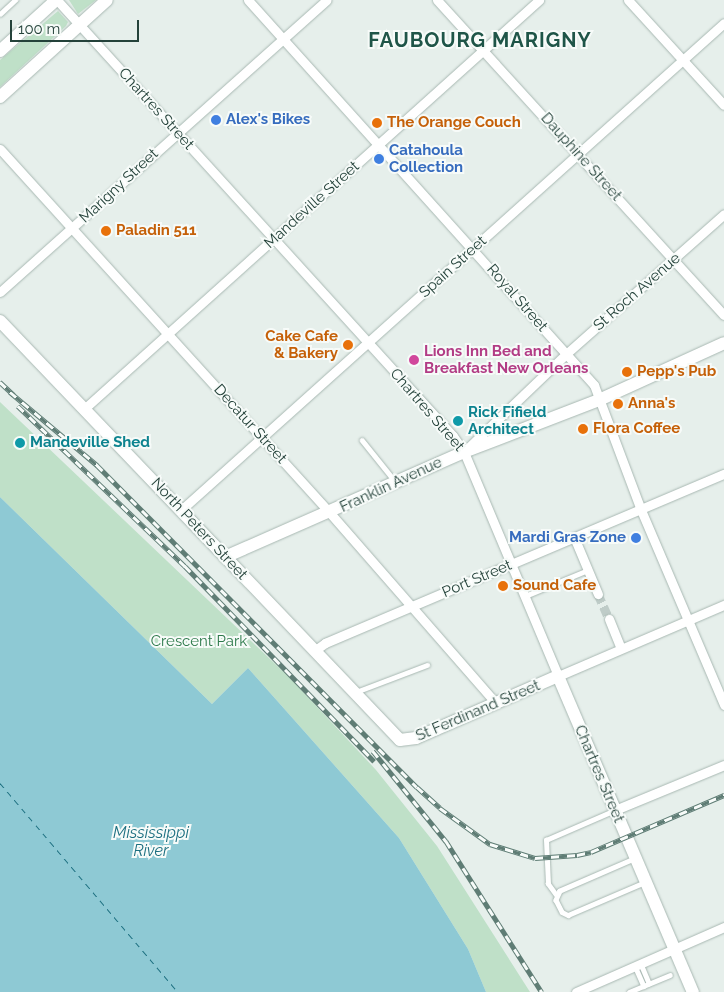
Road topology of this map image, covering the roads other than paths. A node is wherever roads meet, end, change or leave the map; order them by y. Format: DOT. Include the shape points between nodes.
graph roads {
  1 [pos="15,0"];
  2 [pos="56,0"];
  3 [pos="106,0"];
  4 [pos="248,0"];
  5 [pos="327,0"];
  6 [pos="437,0"];
  7 [pos="539,0"];
  8 [pos="628,0"];
  9 [pos="0,14"];
  10 [pos="724,23"];
  11 [pos="79,25"];
  12 [pos="283,39"];
  13 [pos="483,50"];
  14 [pos="0,51"];
  15 [pos="683,59"];
  16 [pos="0,97"];
  17 [pos="724,105"];
  18 [pos="177,133"];
  19 [pos="379,143"];
  20 [pos="0,149"];
  21 [pos="579,154"];
  22 [pos="724,214"];
  23 [pos="72,229"];
  24 [pos="274,239"];
  25 [pos="474,248"];
  26 [pos="673,260"];
  27 [pos="0,292"];
  28 [pos="724,315"];
  29 [pos="0,321"];
  30 [pos="168,334"];
  31 [pos="724,343"];
  32 [pos="368,344"];
  33 [pos="566,354"];
  34 [pos="599,400"];
  35 [pos="84,408"];
  36 [pos="262,438"];
  37 [pos="362,440"];
  38 [pos="464,452"];
  39 [pos="724,474"];
  40 [pos="396,483"];
  41 [pos="181,510"];
  42 [pos="641,510"];
  43 [pos="330,513"];
  44 [pos="574,537"];
  45 [pos="224,557"];
  46 [pos="510,566"];
  47 [pos="588,570"];
  48 [pos="598,594"];
  49 [pos="524,597"];
  50 [pos="724,605"];
  51 [pos="413,607"];
  52 [pos="609,619"];
  53 [pos="687,620"];
  54 [pos="621,648"];
  55 [pos="314,651"];
  56 [pos="427,665"];
  57 [pos="558,676"];
  58 [pos="354,693"];
  59 [pos="496,703"];
  60 [pos="724,705"];
  61 [pos="397,738"];
  62 [pos="724,765"];
  63 [pos="615,810"];
  64 [pos="636,858"];
  65 [pos="646,882"];
  66 [pos="556,895"];
  67 [pos="724,927"];
  68 [pos="674,948"];
  69 [pos="637,965"];
  70 [pos="670,974"];
  71 [pos="646,985"];
  72 [pos="576,992"];
  73 [pos="629,992"];
  74 [pos="693,992"];
  1 -- 9 [label="lane"];
  2 -- 11 [label="street, Chartres Street"];
  2 -- 14 [label="street"];
  3 -- 11 [label="street"];
  4 -- 12 [label="street, Royal Street"];
  5 -- 12 [label="street, Marigny Street"];
  6 -- 13 [label="street, Dauphine Street"];
  7 -- 13 [label="street, Mandeville Street"];
  8 -- 15 [label="street"];
  10 -- 15 [label="street, Spain Street"];
  11 -- 16 [label="street"];
  11 -- 18 [label="street, Chartres Street"];
  12 -- 18 [label="street, Marigny Street"];
  12 -- 19 [label="street, Royal Street"];
  13 -- 19 [label="street, Mandeville Street"];
  13 -- 21 [label="street, Dauphine Street"];
  15 -- 17 [label="street"];
  15 -- 21 [label="street, Spain Street"];
  18 -- 23 [label="street, Marigny Street"];
  18 -- 24 [label="street, Chartres Street"];
  19 -- 24 [label="street, Mandeville Street"];
  19 -- 25 [label="street, Royal Street"];
  20 -- 23 [label="street, Decatur Street"];
  21 -- 25 [label="street, Spain Street"];
  21 -- 26 [label="street, Dauphine Street"];
  22 -- 26 [label="street, St Roch Avenue"];
  23 -- 27 [label="street, Marigny Street"];
  23 -- 30 [label="street, Decatur Street"];
  24 -- 30 [label="street, Mandeville Street"];
  24 -- 32 [label="street, Chartres Street"];
  25 -- 32 [label="street, Spain Street"];
  25 -- 33 [label="street, Royal Street"];
  26 -- 28 [label="street, Dauphine Street"];
  26 -- 33 [label="street, St Roch Avenue"];
  29 -- 35 [label="street, North Peters Street"];
  30 -- 35 [label="street, Mandeville Street"];
  30 -- 36 [label="street, Decatur Street"];
  31 -- 34 [label="street, Franklin Avenue"];
  32 -- 36 [label="street, Spain Street"];
  32 -- 38 [label="street, Chartres Street"];
  33 -- 34 [label="street, Royal Street" via="594,385"];
  33 -- 38 [label="street, St Roch Avenue"];
  34 -- 38 [label="street, Franklin Avenue"];
  34 -- 42 [label="street, Royal Street"];
  35 -- 41 [label="street, North Peters Street"];
  36 -- 41 [label="street, Spain Street"];
  36 -- 43 [label="street, Decatur Street"];
  37 -- 40 [label="lane"];
  38 -- 40 [label="street, Franklin Avenue"];
  38 -- 46 [label="street, Chartres Street"];
  39 -- 42 [label="street, Port Street"];
  40 -- 43 [label="street, Franklin Avenue"];
  41 -- 45 [label="street, North Peters Street"];
  42 -- 44 [label="street, Port Street"];
  42 -- 53 [label="street, Royal Street"];
  43 -- 45 [label="street, Franklin Avenue"];
  43 -- 51 [label="street, Decatur Street"];
  44 -- 46 [label="street, Port Street"];
  44 -- 47 [label="street"];
  45 -- 55 [label="street, North Peters Street"];
  46 -- 49 [label="street, Chartres Street"];
  46 -- 51 [label="street, Port Street"];
  47 -- 48 [label="street"];
  47 -- 49 [label="lane"];
  49 -- 57 [label="street, Chartres Street"];
  50 -- 53 [label="street"];
  51 -- 55 [label="street, Port Street"];
  51 -- 59 [label="street, Decatur Street"];
  52 -- 54 [label="street"];
  53 -- 54 [label="street"];
  53 -- 60 [label="street, Royal Street"];
  54 -- 57 [label="street"];
  55 -- 58 [label="street, North Peters Street"];
  56 -- 58 [label="lane"];
  57 -- 59 [label="street, St Ferdinand Street"];
  57 -- 63 [label="street, Chartres Street"];
  58 -- 61 [label="street, North Peters Street"];
  59 -- 61 [label="street, St Ferdinand Street" via="416,738 404,741"];
  62 -- 63 [label="street"];
  63 -- 64 [label="street, Chartres Street"];
  63 -- 66 [label="lane" via="546,840 546,875"];
  64 -- 65 [label="street, Chartres Street"];
  64 -- 66 [label="lane"];
  65 -- 66 [label="lane" via="568,915 562,912"];
  65 -- 68 [label="street, Chartres Street"];
  67 -- 68 [label="street"];
  68 -- 69 [label="street"];
  68 -- 74 [label="street, Chartres Street"];
  69 -- 71 [label="lane"];
  69 -- 72 [label="street"];
  70 -- 71 [label="lane"];
  71 -- 73 [label="lane"];
}
